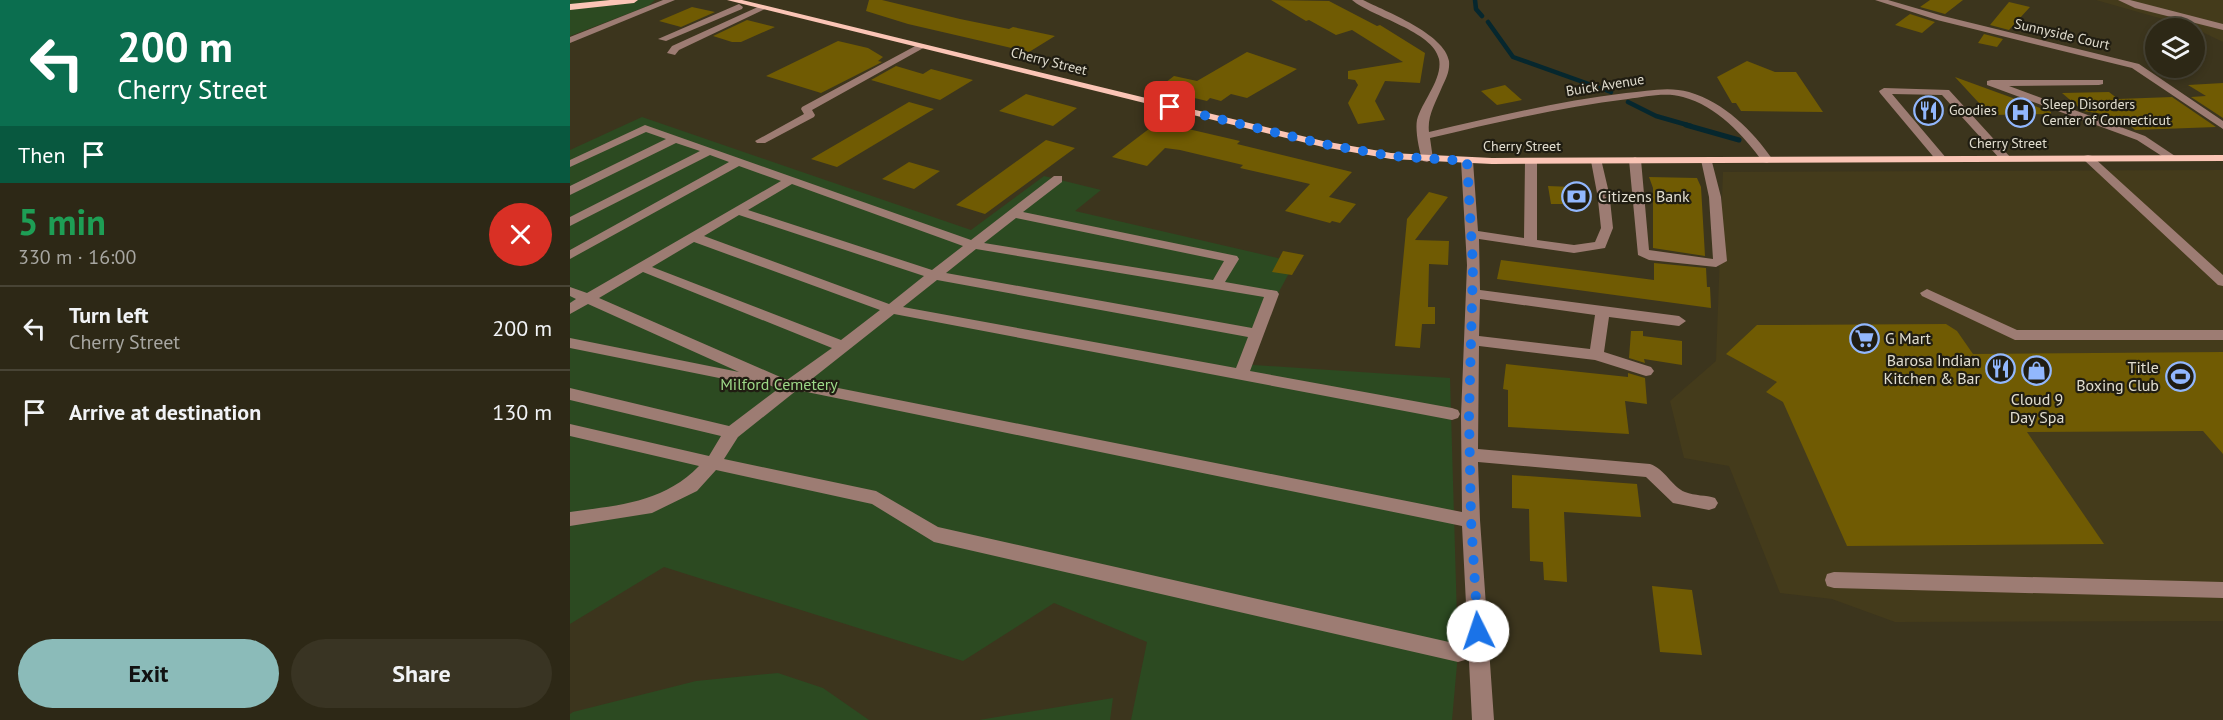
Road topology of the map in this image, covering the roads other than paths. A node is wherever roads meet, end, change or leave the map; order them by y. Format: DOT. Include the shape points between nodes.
graph roads {
  1 [pos="634,0"];
  2 [pos="671,0"];
  3 [pos="731,0"];
  4 [pos="1356,0"];
  5 [pos="1879,0"];
  6 [pos="2122,0"];
  7 [pos="748,4"];
  8 [pos="570,7"];
  9 [pos="763,8"];
  10 [pos="2223,27"];
  11 [pos="663,39"];
  12 [pos="570,40"];
  13 [pos="921,46"];
  14 [pos="672,52"];
  15 [pos="2098,82"];
  16 [pos="2223,126"];
  17 [pos="1424,136"];
  18 [pos="675,139"];
  19 [pos="761,141"];
  20 [pos="708,151"];
  21 [pos="2005,158"];
  22 [pos="2088,158"];
  23 [pos="2172,158"];
  24 [pos="2223,158"];
  25 [pos="1427,159"];
  26 [pos="1941,159"];
  27 [pos="1635,160"];
  28 [pos="1707,160"];
  29 [pos="1767,160"];
  30 [pos="739,161"];
  31 [pos="1467,161"];
  32 [pos="1531,161"];
  33 [pos="1597,161"];
  34 [pos="570,164"];
  35 [pos="1058,179"];
  36 [pos="791,180"];
  37 [pos="570,191"];
  38 [pos="738,210"];
  39 [pos="1013,214"];
  40 [pos="570,222"];
  41 [pos="1472,234"];
  42 [pos="693,237"];
  43 [pos="1530,243"];
  44 [pos="973,245"];
  45 [pos="570,255"];
  46 [pos="641,267"];
  47 [pos="934,275"];
  48 [pos="2223,282"];
  49 [pos="1217,284"];
  50 [pos="570,291"];
  51 [pos="1927,293"];
  52 [pos="1473,294"];
  53 [pos="586,298"];
  54 [pos="570,309"];
  55 [pos="890,309"];
  56 [pos="1604,311"];
  57 [pos="1679,321"];
  58 [pos="1257,334"];
  59 [pos="2223,335"];
  60 [pos="1471,339"];
  61 [pos="570,343"];
  62 [pos="842,346"];
  63 [pos="1596,355"];
  64 [pos="1646,371"];
  65 [pos="1241,375"];
  66 [pos="790,386"];
  67 [pos="570,394"];
  68 [pos="1452,414"];
  69 [pos="570,430"];
  70 [pos="732,433"];
  71 [pos="1470,455"];
  72 [pos="713,463"];
  73 [pos="1709,503"];
  74 [pos="570,519"];
  75 [pos="1471,520"];
  76 [pos="1834,580"];
  77 [pos="2223,590"];
  78 [pos="1458,653"];
  79 [pos="1483,720"];
  1 -- 8 [label="main road"];
  2 -- 12 [label="street"];
  3 -- 7 [label="main road, Cherry Street"];
  4 -- 17 [label="street" via="1420,33 1444,58 1444,71 1422,122"];
  5 -- 16 [label="street, Sunnyside Court" via="2135,66"];
  6 -- 10 [label="street"];
  7 -- 9 [label="main road, Cherry Street"];
  7 -- 11 [label="street"];
  9 -- 13 [label="main road, Cherry Street"];
  9 -- 14 [label="street"];
  13 -- 19 [label="street" via="806,109 810,115"];
  13 -- 25 [label="main road, Cherry Street" via="1323,144"];
  15 -- 23 [label="street" via="1991,82 2141,138"];
  17 -- 25 [label="street"];
  17 -- 29 [label="street, Buick Avenue" via="1614,97 1678,92 1728,117 1751,137"];
  18 -- 20 [label="street"];
  18 -- 34 [label="street" via="645,128"];
  18 -- 37 [label="street"];
  20 -- 30 [label="street"];
  20 -- 40 [label="street"];
  21 -- 22 [label="main road, Cherry Street"];
  21 -- 26 [label="main road, Cherry Street"];
  21 -- 26 [label="street" via="1945,92 1884,91"];
  22 -- 23 [label="main road, Cherry Street"];
  22 -- 48 [label="street"];
  23 -- 24 [label="main road, Cherry Street"];
  25 -- 31 [label="main road, Cherry Street"];
  26 -- 29 [label="main road, Cherry Street"];
  27 -- 28 [label="main road, Cherry Street"];
  27 -- 28 [label="street" via="1643,252 1649,256 1716,263 1720,261 1720,245"];
  27 -- 33 [label="main road, Cherry Street"];
  28 -- 29 [label="main road, Cherry Street"];
  30 -- 36 [label="street"];
  30 -- 45 [label="street"];
  31 -- 32 [label="main road, Cherry Street"];
  31 -- 41 [label="street"];
  32 -- 33 [label="main road, Cherry Street"];
  32 -- 43 [label="street"];
  33 -- 43 [label="street" via="1606,228 1600,245 1572,249"];
  35 -- 39 [label="street"];
  36 -- 38 [label="street"];
  36 -- 44 [label="street"];
  38 -- 42 [label="street"];
  38 -- 47 [label="street"];
  39 -- 44 [label="street"];
  39 -- 49 [label="street" via="1232,259"];
  41 -- 43 [label="street"];
  41 -- 52 [label="street"];
  42 -- 46 [label="street"];
  42 -- 55 [label="street"];
  44 -- 47 [label="street"];
  44 -- 49 [label="street"];
  46 -- 53 [label="street"];
  46 -- 62 [label="street"];
  47 -- 55 [label="street"];
  47 -- 58 [label="street"];
  49 -- 58 [label="street" via="1272,294"];
  50 -- 53 [label="street"];
  51 -- 59 [label="street" via="2015,335"];
  52 -- 56 [label="street"];
  52 -- 60 [label="street"];
  53 -- 54 [label="street"];
  53 -- 66 [label="street"];
  55 -- 62 [label="street"];
  55 -- 65 [label="street"];
  56 -- 57 [label="street"];
  56 -- 63 [label="street"];
  58 -- 65 [label="street"];
  60 -- 63 [label="street"];
  60 -- 71 [label="street"];
  61 -- 66 [label="street"];
  62 -- 66 [label="street"];
  63 -- 64 [label="street"];
  65 -- 68 [label="street"];
  66 -- 70 [label="street"];
  66 -- 75 [label="street"];
  67 -- 70 [label="street"];
  69 -- 72 [label="street"];
  70 -- 72 [label="street"];
  71 -- 73 [label="street" via="1650,471 1678,498"];
  71 -- 75 [label="street"];
  72 -- 74 [label="street" via="691,486 646,508"];
  72 -- 78 [label="street" via="876,498 934,534"];
  75 -- 79 [label="street"];
  76 -- 77 [label="street"];
}
